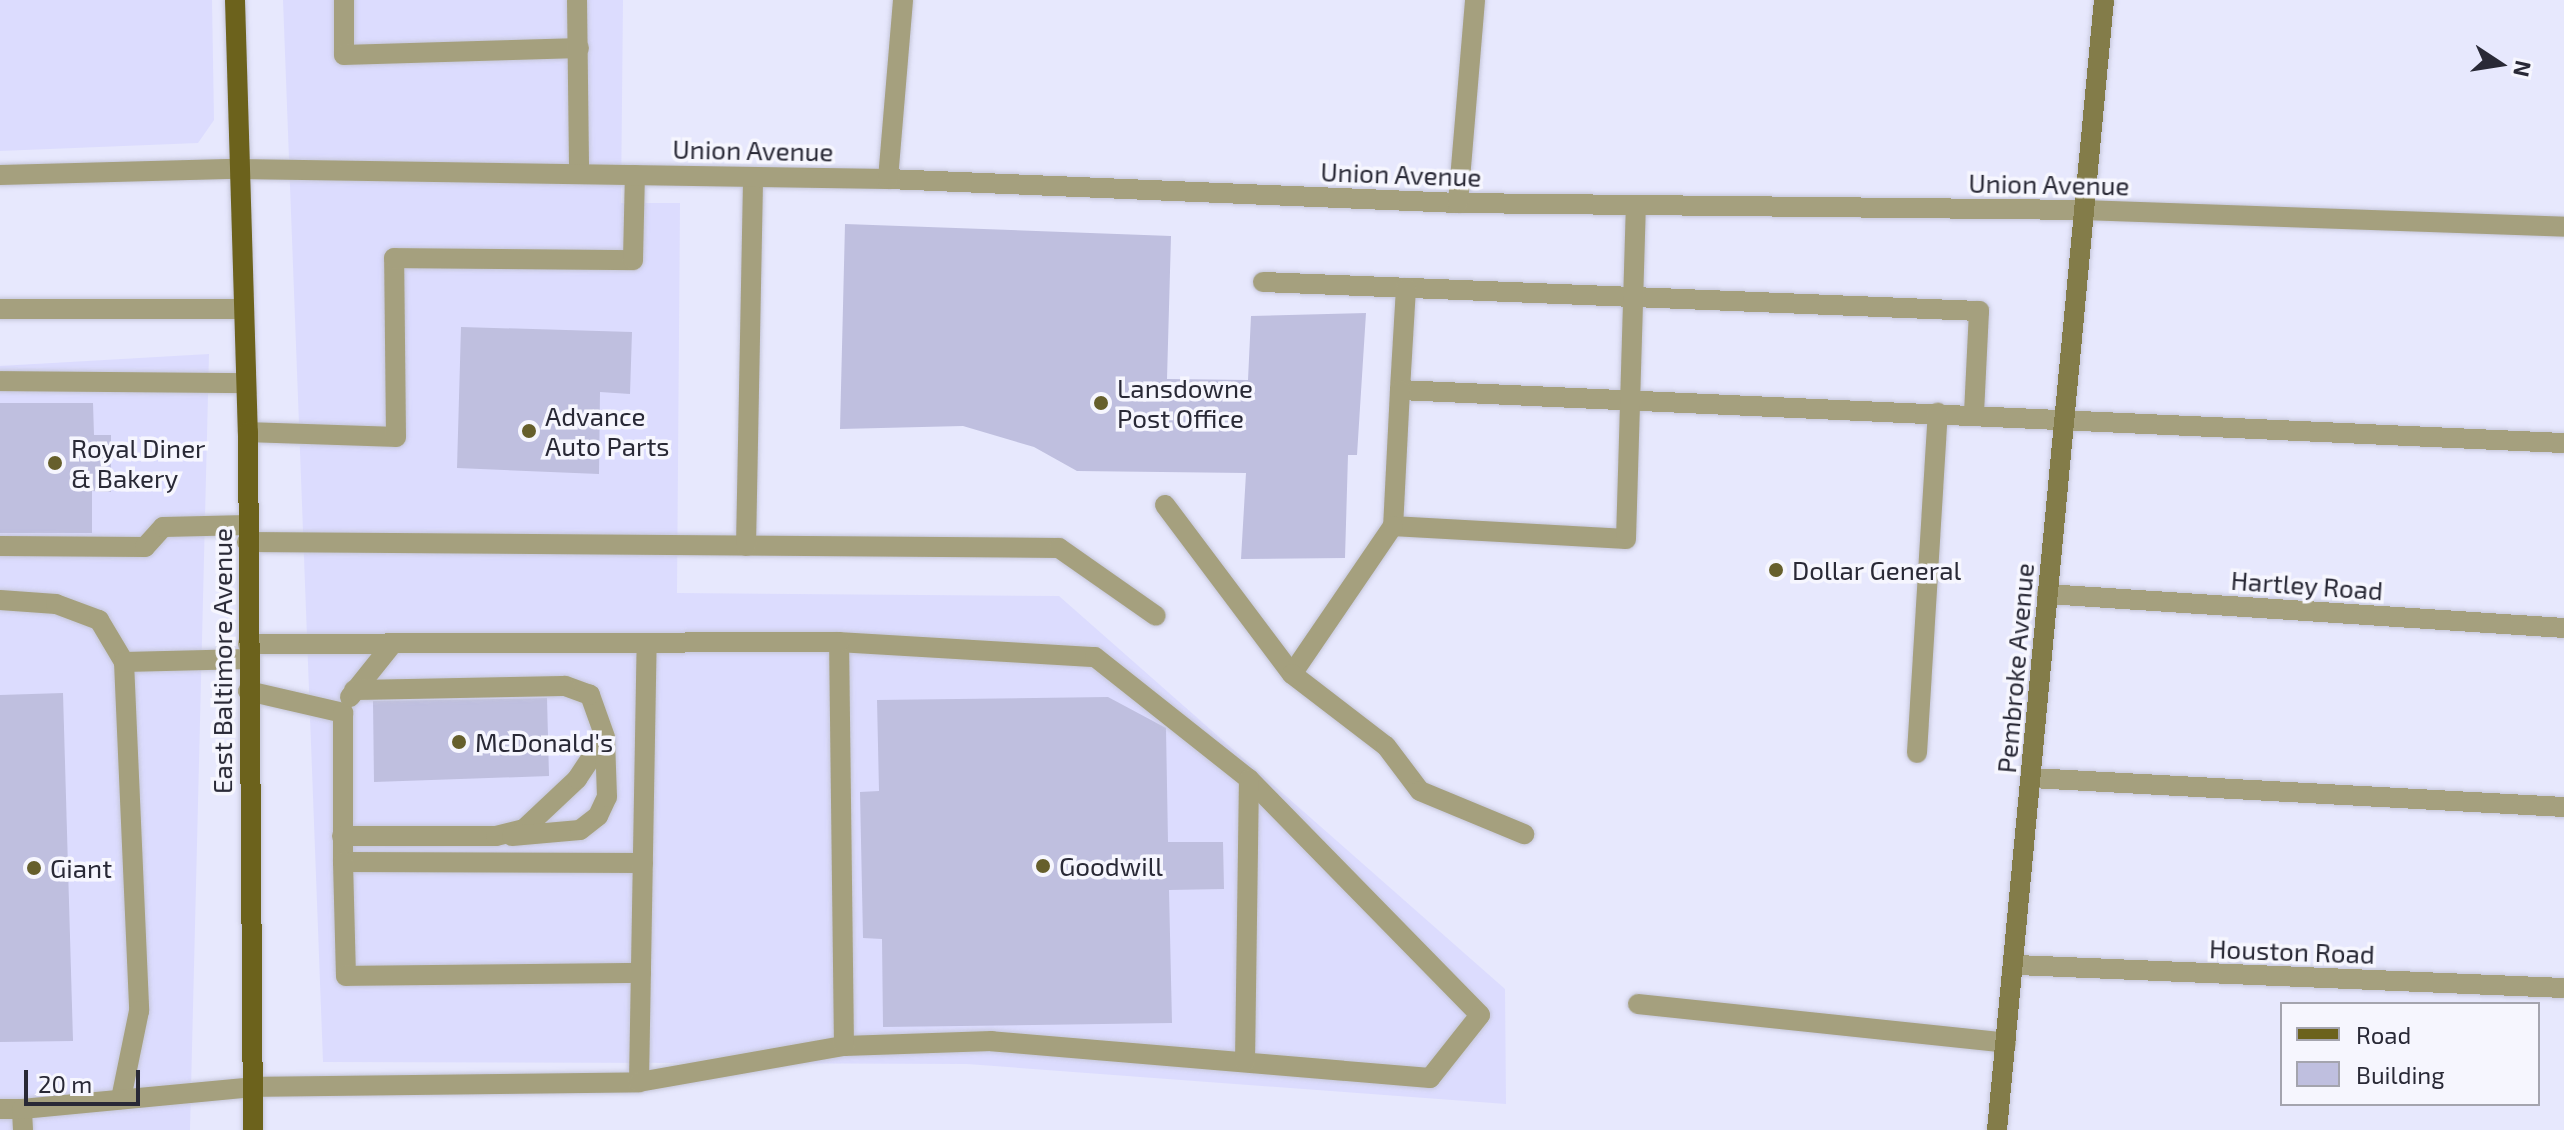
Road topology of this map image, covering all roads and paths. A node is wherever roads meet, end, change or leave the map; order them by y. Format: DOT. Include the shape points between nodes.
graph roads {
  1 [pos="235,0"];
  2 [pos="344,0"];
  3 [pos="577,0"];
  4 [pos="903,0"];
  5 [pos="1475,0"];
  6 [pos="2104,0"];
  7 [pos="579,48"];
  8 [pos="237,169"];
  9 [pos="579,174"];
  10 [pos="0,175"];
  11 [pos="635,175"];
  12 [pos="753,177"];
  13 [pos="888,179"];
  14 [pos="1458,203"];
  15 [pos="1636,205"];
  16 [pos="2085,210"];
  17 [pos="2564,227"];
  18 [pos="1263,282"];
  19 [pos="1406,288"];
  20 [pos="1630,297"];
  21 [pos="0,309"];
  22 [pos="243,309"];
  23 [pos="0,381"];
  24 [pos="246,383"];
  25 [pos="1400,390"];
  26 [pos="1629,400"];
  27 [pos="1938,413"];
  28 [pos="1974,415"];
  29 [pos="2064,419"];
  30 [pos="248,432"];
  31 [pos="2564,443"];
  32 [pos="1165,505"];
  33 [pos="1393,526"];
  34 [pos="247,534"];
  35 [pos="0,546"];
  36 [pos="746,546"];
  37 [pos="2047,594"];
  38 [pos="0,600"];
  39 [pos="1156,616"];
  40 [pos="2564,628"];
  41 [pos="839,642"];
  42 [pos="647,645"];
  43 [pos="390,647"];
  44 [pos="248,652"];
  45 [pos="124,662"];
  46 [pos="1292,674"];
  47 [pos="354,690"];
  48 [pos="248,691"];
  49 [pos="343,713"];
  50 [pos="605,737"];
  51 [pos="1917,753"];
  52 [pos="2032,778"];
  53 [pos="1249,779"];
  54 [pos="2564,807"];
  55 [pos="1524,834"];
  56 [pos="342,836"];
  57 [pos="496,836"];
  58 [pos="343,862"];
  59 [pos="643,863"];
  60 [pos="2017,965"];
  61 [pos="641,973"];
  62 [pos="2564,988"];
  63 [pos="1638,1004"];
  64 [pos="2006,1043"];
  65 [pos="844,1046"];
  66 [pos="1245,1062"];
  67 [pos="639,1082"];
  68 [pos="253,1087"];
  69 [pos="121,1099"];
  70 [pos="0,1109"];
  71 [pos="22,1109"];
  72 [pos="23,1130"];
  73 [pos="253,1130"];
  74 [pos="1997,1130"];
  1 -- 8 [label="main road, East Baltimore Avenue"];
  2 -- 7 [label="street" via="344,55"];
  3 -- 7 [label="street"];
  4 -- 13 [label="street"];
  5 -- 14 [label="street"];
  6 -- 16 [label="street, Pembroke Avenue"];
  7 -- 9 [label="street"];
  8 -- 9 [label="street, Union Avenue"];
  8 -- 10 [label="street, Union Avenue"];
  8 -- 22 [label="main road, East Baltimore Avenue"];
  9 -- 11 [label="street, Union Avenue"];
  11 -- 12 [label="street, Union Avenue"];
  11 -- 30 [label="street" via="633,260 394,258 396,437"];
  12 -- 13 [label="street, Union Avenue"];
  12 -- 36 [label="street"];
  13 -- 14 [label="street, Union Avenue"];
  14 -- 15 [label="street, Union Avenue"];
  15 -- 16 [label="street, Union Avenue"];
  15 -- 20 [label="street"];
  16 -- 17 [label="street, Union Avenue"];
  16 -- 29 [label="street, Pembroke Avenue"];
  18 -- 19 [label="street"];
  19 -- 20 [label="street"];
  19 -- 25 [label="street"];
  20 -- 26 [label="street"];
  20 -- 28 [label="street" via="1979,311"];
  21 -- 22 [label="street"];
  22 -- 24 [label="main road, East Baltimore Avenue"];
  23 -- 24 [label="street"];
  24 -- 30 [label="main road, East Baltimore Avenue"];
  25 -- 26 [label="street"];
  25 -- 33 [label="street"];
  26 -- 27 [label="street"];
  26 -- 33 [label="street" via="1626,539"];
  27 -- 28 [label="street"];
  27 -- 51 [label="street"];
  28 -- 29 [label="street"];
  29 -- 31 [label="street"];
  29 -- 37 [label="street, Pembroke Avenue"];
  30 -- 34 [label="main road, East Baltimore Avenue"];
  32 -- 46 [label="street"];
  33 -- 46 [label="street"];
  34 -- 35 [label="street" via="163,527 145,547"];
  34 -- 36 [label="street"];
  34 -- 44 [label="main road, East Baltimore Avenue"];
  36 -- 39 [label="street" via="1059,548"];
  37 -- 40 [label="street, Hartley Road"];
  37 -- 52 [label="street, Pembroke Avenue"];
  38 -- 45 [label="street" via="56,604 99,620"];
  41 -- 42 [label="street"];
  41 -- 53 [label="street" via="1095,657"];
  41 -- 65 [label="street"];
  42 -- 43 [label="street"];
  42 -- 59 [label="street"];
  43 -- 44 [label="street"];
  43 -- 47 [label="street"];
  44 -- 45 [label="street"];
  44 -- 48 [label="main road, East Baltimore Avenue"];
  45 -- 69 [label="street" via="139,1011"];
  46 -- 55 [label="street" via="1386,746 1420,791"];
  47 -- 49 [label="street"];
  47 -- 50 [label="street" via="565,686 590,695"];
  48 -- 49 [label="street"];
  48 -- 68 [label="main road, East Baltimore Avenue"];
  49 -- 56 [label="street"];
  50 -- 57 [label="street" via="524,829"];
  50 -- 57 [label="street" via="607,797 598,816 580,830"];
  52 -- 54 [label="street"];
  52 -- 60 [label="street, Pembroke Avenue"];
  53 -- 66 [label="street"];
  53 -- 66 [label="street" via="1480,1015 1430,1078"];
  56 -- 57 [label="street"];
  56 -- 58 [label="street"];
  58 -- 59 [label="street"];
  58 -- 61 [label="street" via="346,976"];
  59 -- 61 [label="street"];
  60 -- 62 [label="street, Houston Road"];
  60 -- 64 [label="street, Pembroke Avenue"];
  61 -- 67 [label="street"];
  63 -- 64 [label="street"];
  64 -- 74 [label="street, Pembroke Avenue"];
  65 -- 66 [label="street" via="992,1041"];
  65 -- 67 [label="street"];
  67 -- 68 [label="street"];
  68 -- 69 [label="street"];
  68 -- 73 [label="main road, East Baltimore Avenue"];
  69 -- 71 [label="street"];
  70 -- 71 [label="street"];
  71 -- 72 [label="street"];
}
